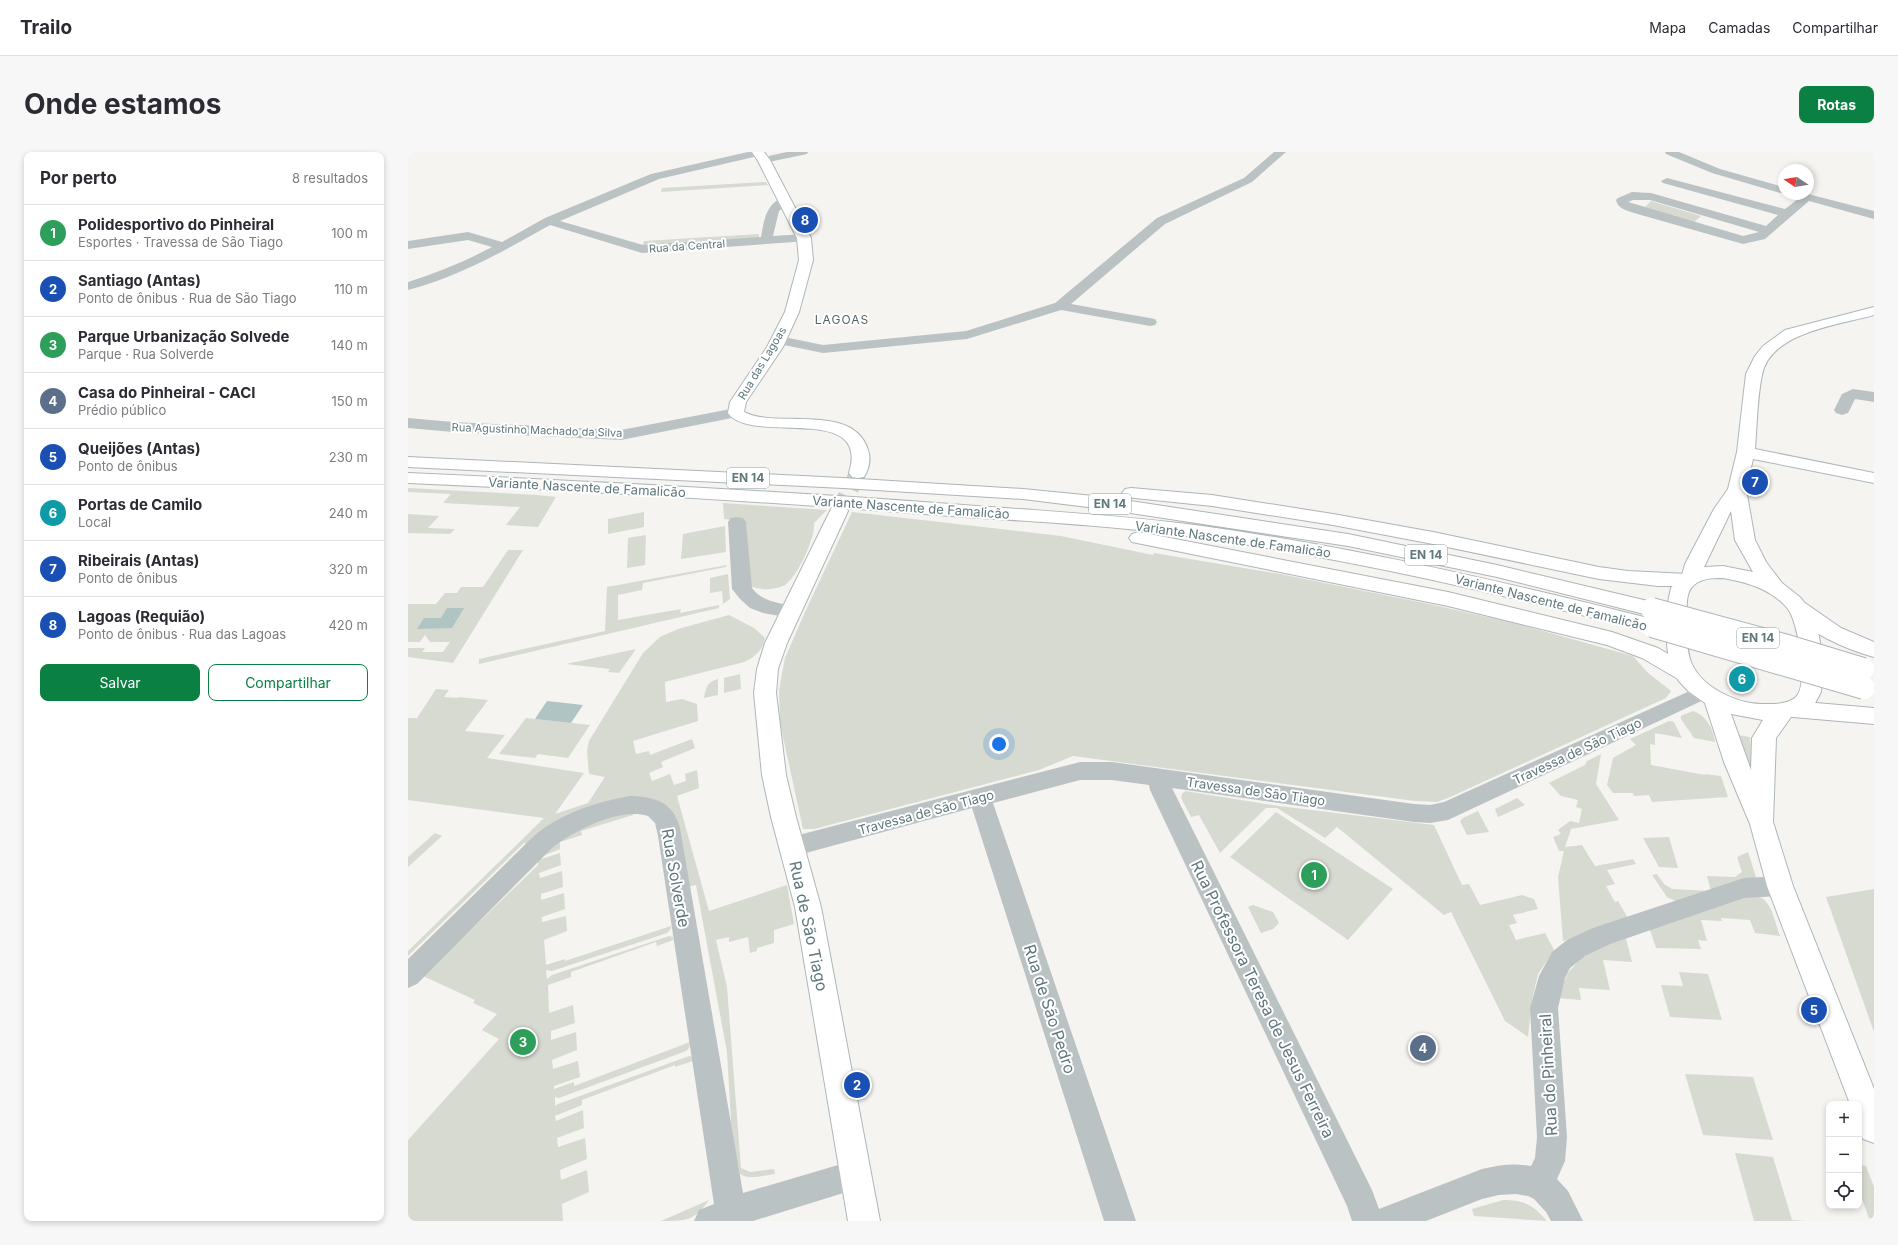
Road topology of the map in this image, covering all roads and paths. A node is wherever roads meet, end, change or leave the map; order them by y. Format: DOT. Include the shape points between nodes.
graph roads {
  1 [pos="803,152"];
  2 [pos="1281,152"];
  3 [pos="1670,152"];
  4 [pos="760,155"];
  5 [pos="1667,181"];
  6 [pos="1778,189"];
  7 [pos="1814,199"];
  8 [pos="1804,200"];
  9 [pos="785,201"];
  10 [pos="1873,213"];
  11 [pos="1788,214"];
  12 [pos="549,221"];
  13 [pos="1767,230"];
  14 [pos="804,238"];
  15 [pos="766,241"];
  16 [pos="408,245"];
  17 [pos="502,246"];
  18 [pos="408,286"];
  19 [pos="1060,306"];
  20 [pos="1874,311"];
  21 [pos="1150,322"];
  22 [pos="779,340"];
  23 [pos="823,349"];
  24 [pos="769,356"];
  25 [pos="1874,397"];
  26 [pos="1842,410"];
  27 [pos="738,415"];
  28 [pos="408,423"];
  29 [pos="1746,452"];
  30 [pos="408,462"];
  31 [pos="858,473"];
  32 [pos="408,478"];
  33 [pos="1874,478"];
  34 [pos="1737,489"];
  35 [pos="1023,494"];
  36 [pos="839,511"];
  37 [pos="1032,516"];
  38 [pos="737,522"];
  39 [pos="1690,579"];
  40 [pos="1774,586"];
  41 [pos="1798,608"];
  42 [pos="791,612"];
  43 [pos="1652,618"];
  44 [pos="1874,650"];
  45 [pos="1686,674"];
  46 [pos="1869,680"];
  47 [pos="1709,695"];
  48 [pos="1788,710"];
  49 [pos="1874,716"];
  50 [pos="1160,778"];
  51 [pos="980,798"];
  52 [pos="1762,824"];
  53 [pos="791,847"];
  54 [pos="1780,886"];
  55 [pos="408,976"];
  56 [pos="1874,1128"];
  57 [pos="855,1175"];
  58 [pos="1538,1183"];
  59 [pos="721,1217"];
  60 [pos="864,1221"];
  61 [pos="1120,1221"];
  62 [pos="1368,1221"];
  63 [pos="1387,1221"];
  64 [pos="1567,1221"];
  1 -- 4 [label="street"];
  2 -- 19 [label="street" via="1248,180 1161,221"];
  3 -- 6 [label="street" via="1716,171"];
  4 -- 9 [label="main road, Rua das Lagoas"];
  4 -- 12 [label="street" via="655,176"];
  5 -- 11 [label="street"];
  7 -- 10 [label="street"];
  8 -- 11 [label="street"];
  9 -- 14 [label="main road, Rua das Lagoas"];
  9 -- 15 [label="street" via="773,210"];
  11 -- 13 [label="street"];
  12 -- 15 [label="street, Rua da Central" via="642,249"];
  12 -- 17 [label="street"];
  13 -- 13 [label="street" via="1761,236 1752,239 1733,238 1629,208 1622,200 1632,196 1651,197"];
  14 -- 15 [label="street, Rua da Central"];
  14 -- 22 [label="main road, Rua das Lagoas" via="806,260 797,296"];
  16 -- 17 [label="street" via="468,236"];
  17 -- 18 [label="street" via="481,258"];
  19 -- 21 [label="street"];
  19 -- 23 [label="street" via="967,335"];
  20 -- 29 [label="main road" via="1803,328 1778,340 1768,349 1754,374"];
  22 -- 23 [label="street"];
  22 -- 24 [label="main road, Rua das Lagoas"];
  23 -- 24 [label="street"];
  24 -- 27 [label="main road, Rua das Lagoas" via="738,402"];
  25 -- 26 [label="street" via="1853,394 1847,397"];
  27 -- 28 [label="street, Rua Agustinho Machado da Silva" via="621,434"];
  27 -- 31 [label="main road" via="763,422 823,425 838,429 859,445 862,462"];
  29 -- 33 [label="main road"];
  29 -- 34 [label="main road"];
  30 -- 35 [label="main road, Variante Nascente de Famalicão / EN 14"];
  32 -- 37 [label="main road, Variante Nascente de Famalicão / EN 14" via="840,502"];
  34 -- 39 [label="main road" via="1723,509"];
  34 -- 40 [label="main road" via="1745,540 1757,564"];
  35 -- 39 [label="main road" via="1101,492 1153,494 1217,501 1446,540 1608,576 1646,580"];
  35 -- 43 [label="main road, Variante Nascente de Famalicão / EN 14" via="1196,516 1348,540 1497,571"];
  36 -- 42 [label="main road, Rua de São Tiago"];
  37 -- 43 [label="main road, Variante Nascente de Famalicão / EN 14" via="1191,531 1345,556"];
  37 -- 45 [label="main road" via="1448,599 1629,644"];
  38 -- 42 [label="street" via="742,589 747,598 755,604"];
  39 -- 40 [label="main road" via="1706,573 1723,572 1743,575"];
  39 -- 45 [label="main road" via="1682,586 1677,600 1680,661"];
  40 -- 41 [label="main road"];
  41 -- 44 [label="main road" via="1826,629"];
  41 -- 48 [label="main road" via="1807,630 1812,682 1806,700"];
  42 -- 53 [label="main road, Rua de São Tiago" via="768,664 766,698 773,767"];
  43 -- 46 [label="main road, Variante Nascente de Famalicão / EN 14, bridge"];
  45 -- 47 [label="main road"];
  47 -- 48 [label="main road" via="1731,706 1754,712"];
  47 -- 50 [label="street, Travessa de São Tiago" via="1448,811 1430,814"];
  47 -- 52 [label="main road"];
  48 -- 49 [label="main road"];
  48 -- 52 [label="main road" via="1772,724 1764,738"];
  50 -- 51 [label="street, Travessa de São Tiago" via="1080,771"];
  50 -- 62 [label="street, Rua Professora Teresa de Jesus Ferreira" via="1160,790 1354,1186"];
  51 -- 53 [label="street, Travessa de São Tiago"];
  51 -- 61 [label="street, Rua de São Pedro"];
  52 -- 54 [label="main road"];
  53 -- 57 [label="main road, Rua de São Tiago" via="808,907"];
  54 -- 56 [label="main road"];
  54 -- 58 [label="street, Rua do Pinheiral" via="1744,888 1624,928 1576,948 1562,960 1552,976 1544,1008 1552,1137 1550,1161"];
  55 -- 59 [label="street, Rua Solverde" via="559,829 582,818 631,804 658,810 665,819 676,873"];
  57 -- 59 [label="street, Rua Solverde"];
  57 -- 60 [label="main road, Rua de São Tiago"];
  58 -- 63 [label="street" via="1506,1178 1481,1183"];
  58 -- 64 [label="street" via="1553,1196"];
}
